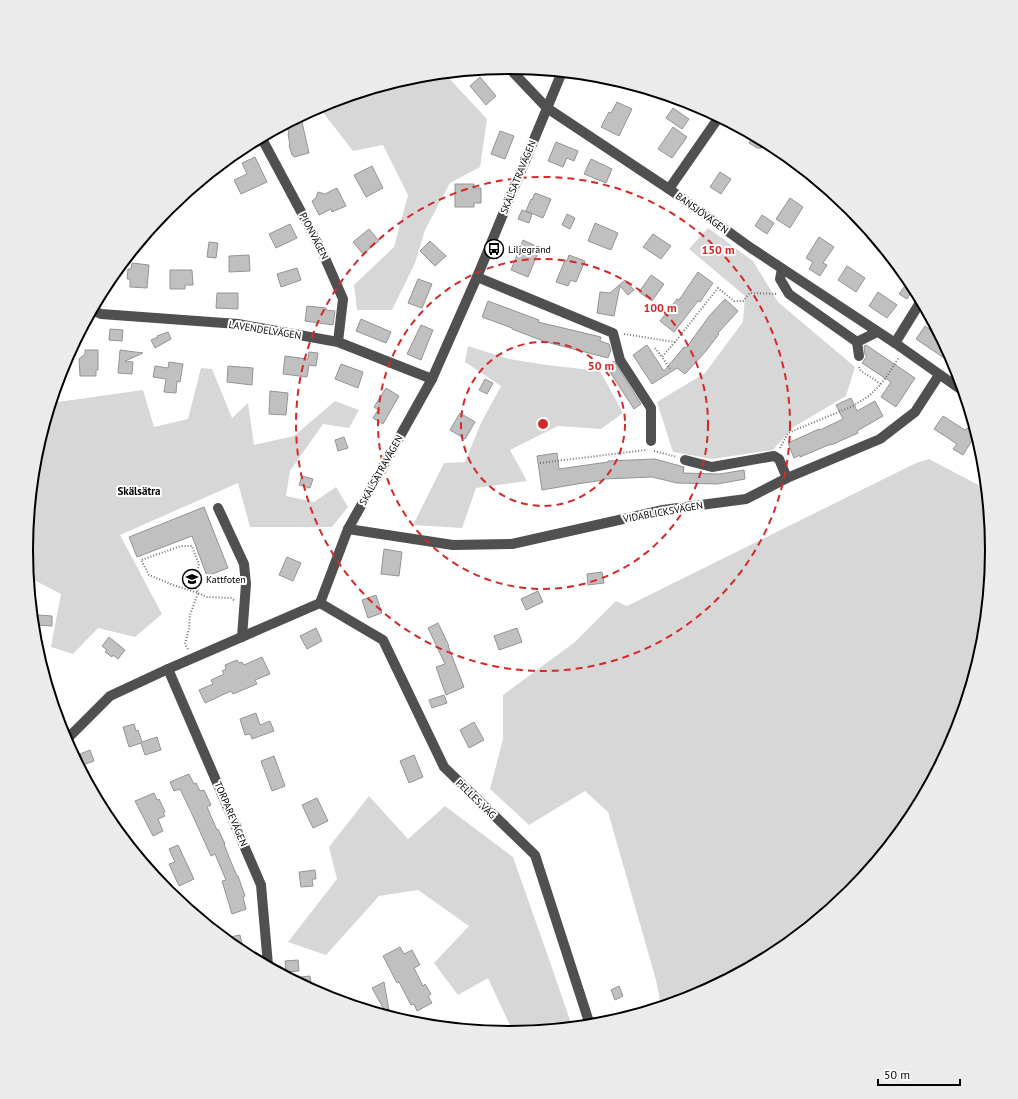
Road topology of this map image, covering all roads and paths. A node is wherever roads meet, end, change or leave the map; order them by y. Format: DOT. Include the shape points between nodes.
graph roads {
  1 [pos="515,74"];
  2 [pos="560,77"];
  3 [pos="547,108"];
  4 [pos="716,121"];
  5 [pos="264,142"];
  6 [pos="669,189"];
  7 [pos="782,269"];
  8 [pos="477,276"];
  9 [pos="789,294"];
  10 [pos="918,308"];
  11 [pos="96,312"];
  12 [pos="877,332"];
  13 [pos="613,333"];
  14 [pos="338,342"];
  15 [pos="675,342"];
  16 [pos="857,342"];
  17 [pos="895,343"];
  18 [pos="655,348"];
  19 [pos="662,357"];
  20 [pos="858,361"];
  21 [pos="894,363"];
  22 [pos="670,369"];
  23 [pos="939,374"];
  24 [pos="432,379"];
  25 [pos="881,384"];
  26 [pos="956,386"];
  27 [pos="651,441"];
  28 [pos="774,456"];
  29 [pos="685,460"];
  30 [pos="540,463"];
  31 [pos="787,478"];
  32 [pos="218,508"];
  33 [pos="348,529"];
  34 [pos="198,593"];
  35 [pos="320,603"];
  36 [pos="244,611"];
  37 [pos="242,637"];
  38 [pos="193,658"];
  39 [pos="168,669"];
  40 [pos="71,735"];
  41 [pos="267,960"];
  42 [pos="588,1018"];
  1 -- 3 [label="street, BANSJÖVÄGEN"];
  2 -- 3 [label="street, SKÄLSÄTRAVÄGEN"];
  3 -- 6 [label="street, BANSJÖVÄGEN"];
  3 -- 8 [label="street, SKÄLSÄTRAVÄGEN"];
  4 -- 6 [label="street"];
  5 -- 14 [label="street, PIONVÄGEN" via="322,249 343,299"];
  6 -- 7 [label="street, BANSJÖVÄGEN"];
  7 -- 9 [label="street" via="780,279"];
  7 -- 12 [label="street, BANSJÖVÄGEN"];
  8 -- 13 [label="street"];
  8 -- 24 [label="street, SKÄLSÄTRAVÄGEN"];
  9 -- 15 [label="path" via="750,293 743,301 734,301 718,288"];
  9 -- 16 [label="street"];
  10 -- 17 [label="street"];
  11 -- 14 [label="street, LAVENDELVÄGEN" via="238,324"];
  12 -- 16 [label="street"];
  12 -- 17 [label="street, BANSJÖVÄGEN"];
  13 -- 15 [label="path"];
  13 -- 27 [label="street" via="620,360 651,408"];
  14 -- 24 [label="street, LAVENDELVÄGEN"];
  15 -- 19 [label="path"];
  16 -- 20 [label="street"];
  17 -- 23 [label="street, BANSJÖVÄGEN"];
  18 -- 19 [label="path"];
  19 -- 22 [label="path"];
  20 -- 25 [label="path" via="861,371"];
  21 -- 25 [label="path"];
  23 -- 26 [label="street, BANSJÖVÄGEN"];
  23 -- 31 [label="street, VIDABLICKSVÄGEN" via="916,412 880,439"];
  24 -- 33 [label="street, SKÄLSÄTRAVÄGEN"];
  25 -- 28 [label="path" via="869,396 853,406 788,433"];
  28 -- 29 [label="street" via="712,466"];
  28 -- 31 [label="street" via="780,459"];
  29 -- 30 [label="path" via="650,450"];
  31 -- 33 [label="street, VIDABLICKSVÄGEN" via="746,499 662,510 512,544 453,545"];
  32 -- 36 [label="street" via="244,564"];
  33 -- 35 [label="street, SKÄLSÄTRAVÄGEN"];
  34 -- 34 [label="path" via="195,584 199,564 192,546 181,546 141,560 149,575"];
  34 -- 36 [label="path" via="207,597 231,598"];
  34 -- 38 [label="path" via="190,614 185,644"];
  35 -- 37 [label="street"];
  35 -- 42 [label="street, PELLES VÄG" via="383,640 444,768 535,855"];
  36 -- 37 [label="street"];
  37 -- 38 [label="street"];
  38 -- 39 [label="street"];
  39 -- 40 [label="street" via="110,696"];
  39 -- 41 [label="street, TORPAREVÄGEN" via="261,885"];
}
